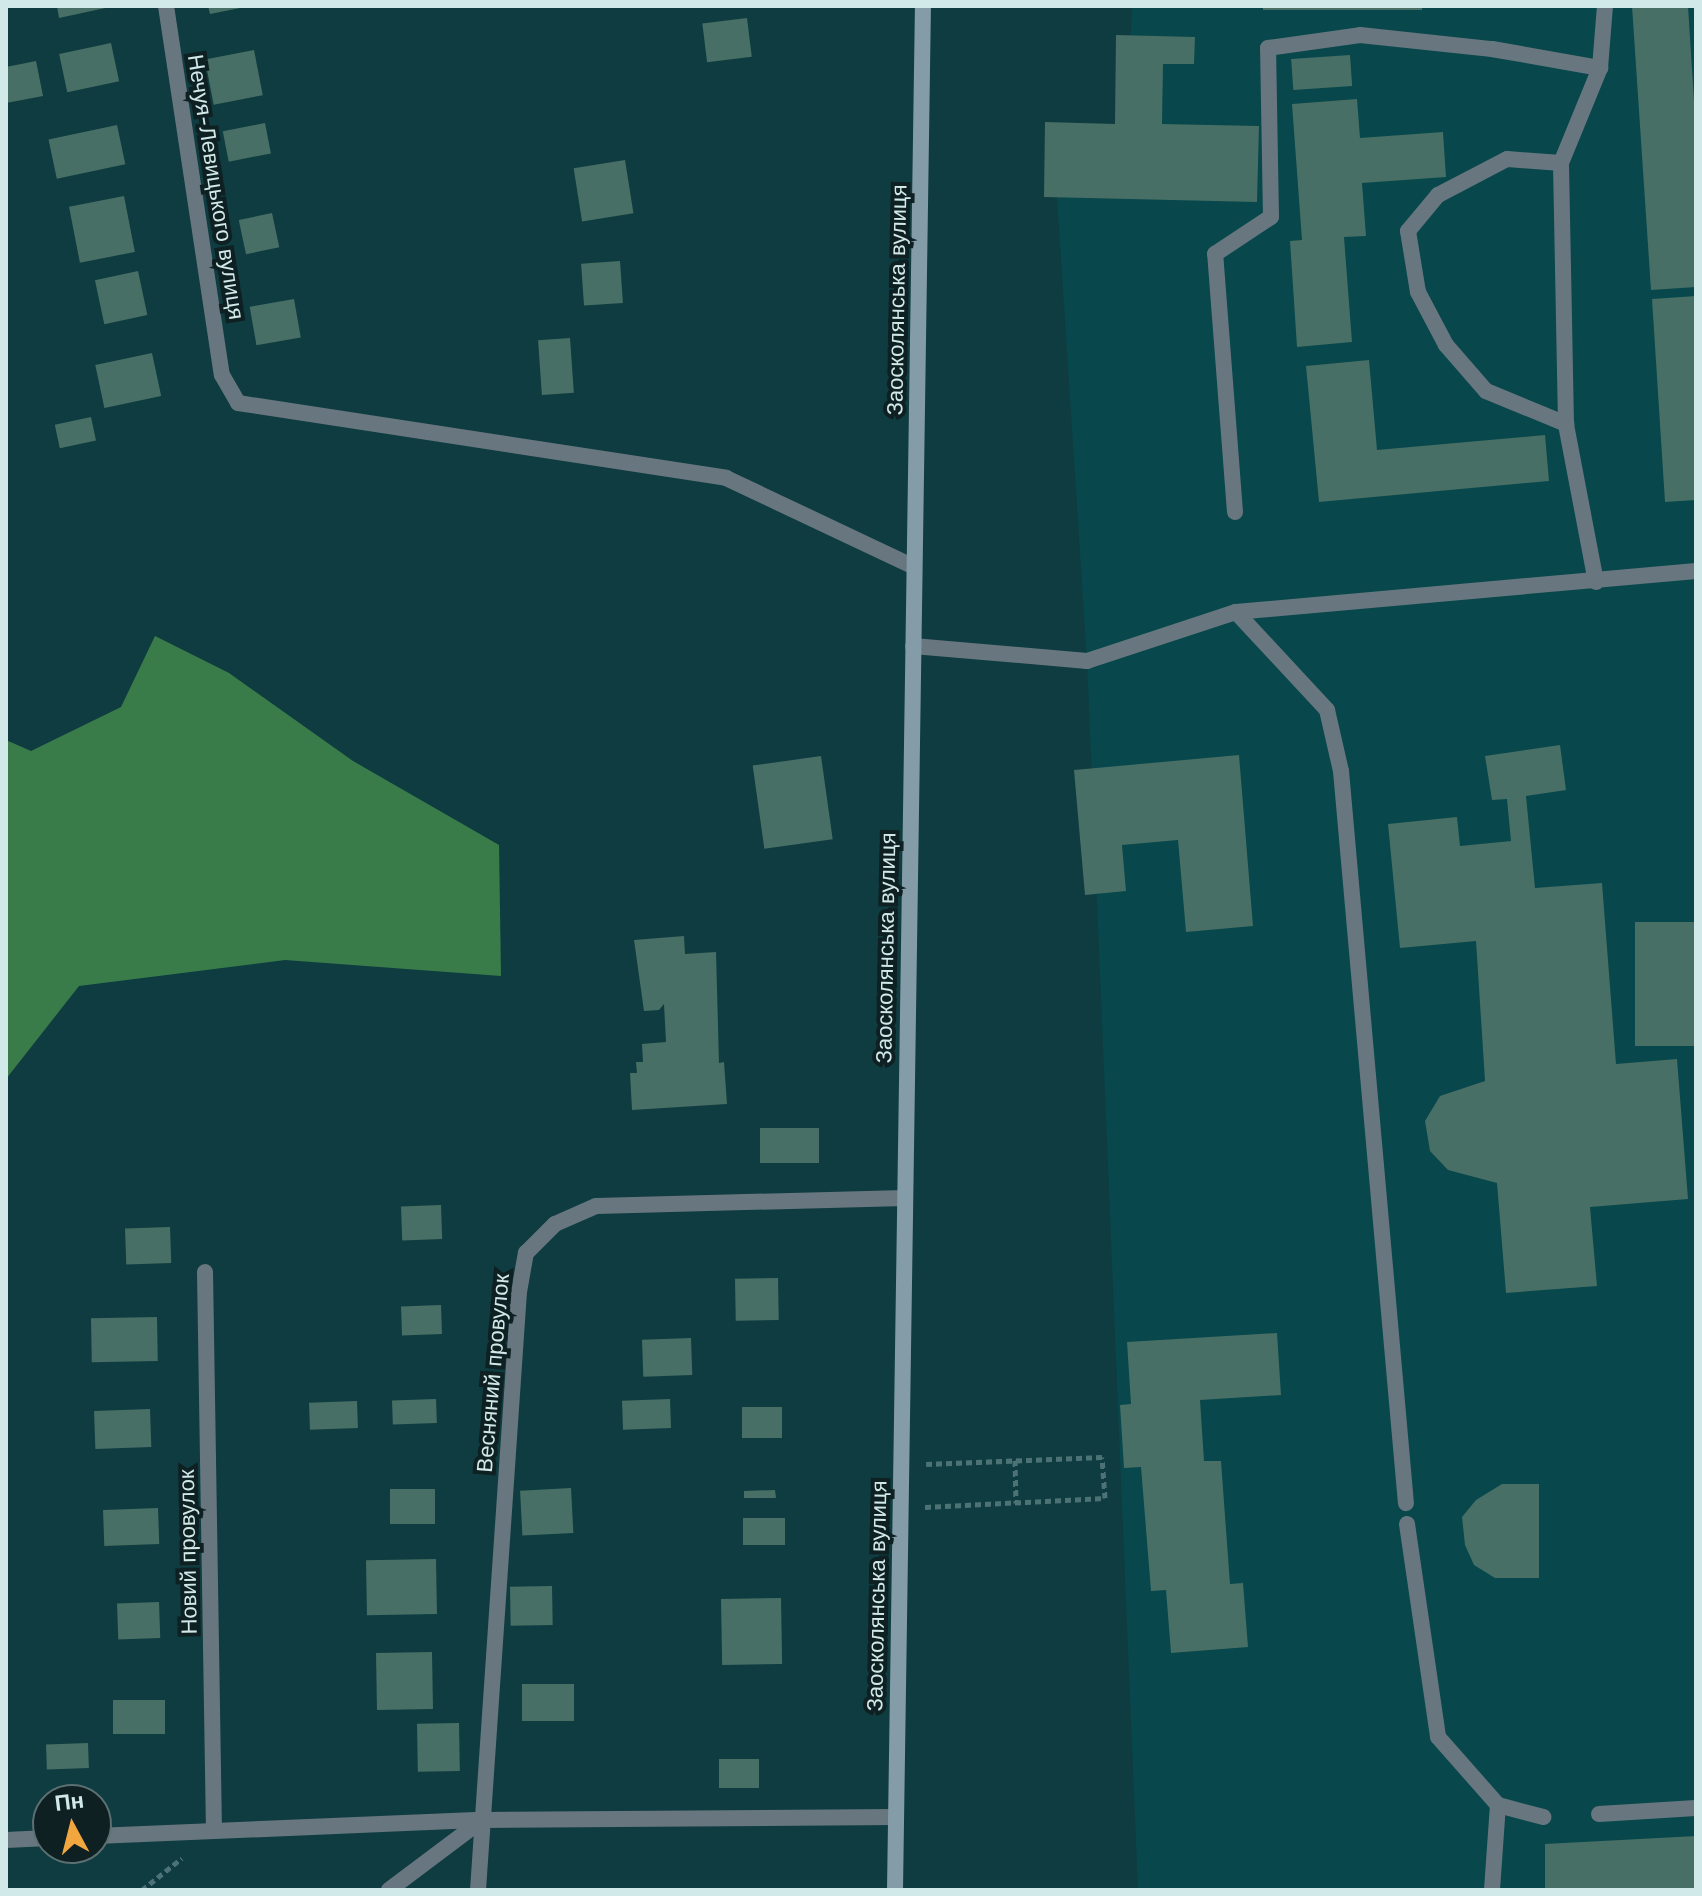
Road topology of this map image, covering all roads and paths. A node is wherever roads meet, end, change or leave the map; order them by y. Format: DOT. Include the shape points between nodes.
graph roads {
  1 [pos="166,6"];
  2 [pos="923,6"];
  3 [pos="1605,6"];
  4 [pos="1600,68"];
  5 [pos="1561,163"];
  6 [pos="1566,424"];
  7 [pos="1235,512"];
  8 [pos="914,567"];
  9 [pos="1696,571"];
  10 [pos="1596,582"];
  11 [pos="1236,612"];
  12 [pos="913,646"];
  13 [pos="905,1198"];
  14 [pos="205,1272"];
  15 [pos="1015,1460"];
  16 [pos="901,1465"];
  17 [pos="1016,1503"];
  18 [pos="1406,1503"];
  19 [pos="900,1509"];
  20 [pos="1407,1524"];
  21 [pos="1498,1805"];
  22 [pos="1696,1808"];
  23 [pos="1599,1814"];
  24 [pos="896,1817"];
  25 [pos="1543,1817"];
  26 [pos="482,1820"];
  27 [pos="214,1831"];
  28 [pos="112,1835"];
  29 [pos="32,1839"];
  30 [pos="6,1840"];
  31 [pos="389,1890"];
  32 [pos="478,1890"];
  33 [pos="895,1890"];
  34 [pos="1492,1890"];
  1 -- 8 [label="street, Нечуя-Левицького вулиця" via="222,375 238,403 726,478"];
  2 -- 8 [label="street, Заосколянська вулиця"];
  3 -- 4 [label="street"];
  4 -- 5 [label="street"];
  4 -- 7 [label="street" via="1492,49 1360,35 1268,48 1271,217 1215,254"];
  5 -- 6 [label="street"];
  5 -- 6 [label="street" via="1507,159 1438,195 1408,231 1418,292 1446,345 1486,391"];
  6 -- 10 [label="street"];
  8 -- 12 [label="street, Заосколянська вулиця"];
  9 -- 10 [label="street"];
  10 -- 11 [label="street"];
  11 -- 12 [label="street" via="1087,661"];
  11 -- 18 [label="street" via="1327,710 1341,771"];
  12 -- 13 [label="street, Заосколянська вулиця"];
  13 -- 16 [label="street, Заосколянська вулиця"];
  13 -- 26 [label="street, Весняний провулок" via="596,1206 555,1224 526,1253"];
  14 -- 27 [label="street, Новий провулок"];
  15 -- 16 [label="path"];
  15 -- 17 [label="path"];
  15 -- 17 [label="path" via="1102,1457 1105,1498"];
  16 -- 19 [label="street, Заосколянська вулиця"];
  17 -- 19 [label="path"];
  19 -- 24 [label="street, Заосколянська вулиця"];
  20 -- 21 [label="street" via="1438,1737"];
  21 -- 25 [label="street"];
  21 -- 34 [label="street"];
  22 -- 23 [label="street"];
  24 -- 26 [label="street"];
  24 -- 33 [label="street, Заосколянська вулиця"];
  26 -- 27 [label="street"];
  26 -- 31 [label="street"];
  26 -- 32 [label="street, Весняний провулок"];
  27 -- 28 [label="street"];
  29 -- 30 [label="street"];
}
